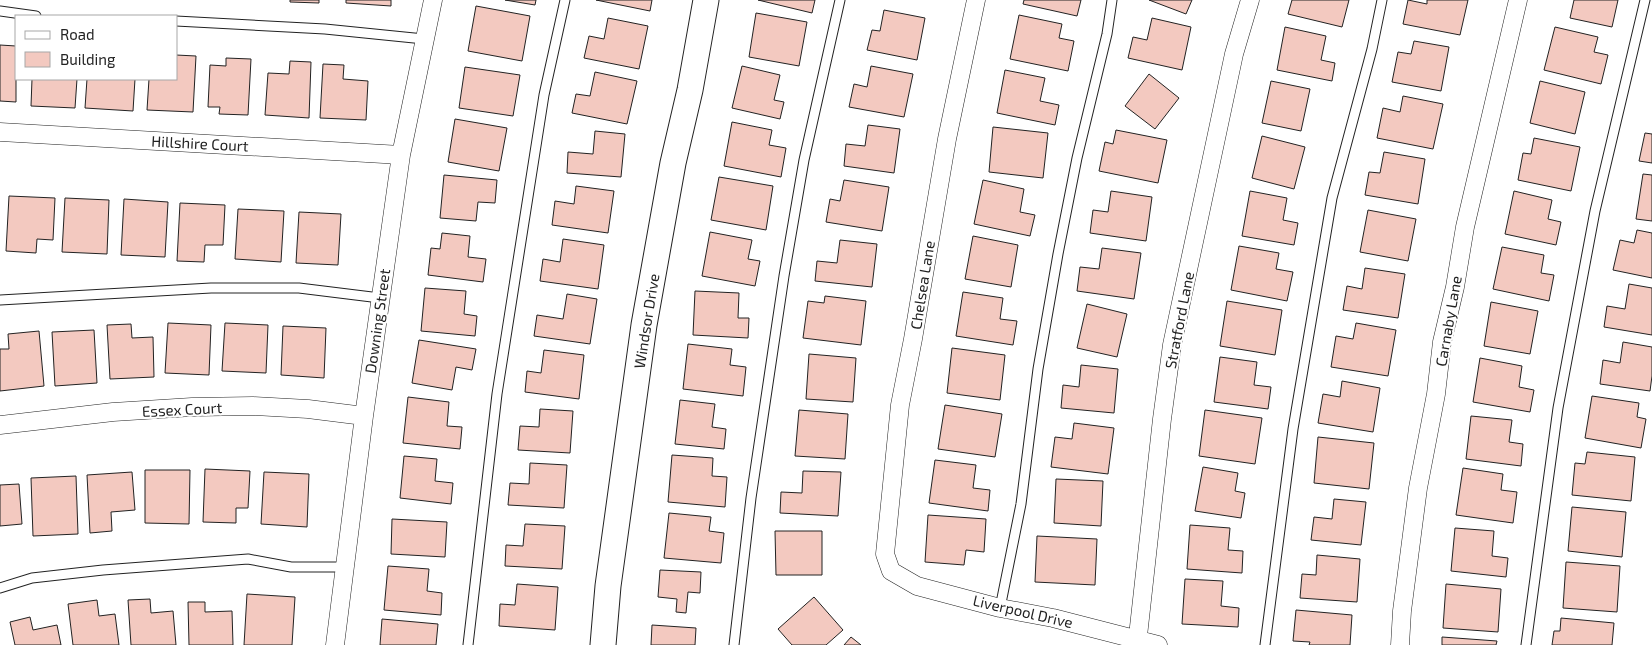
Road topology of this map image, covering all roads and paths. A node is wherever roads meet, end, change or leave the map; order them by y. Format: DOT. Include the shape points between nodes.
graph roads {
  1 [pos="433,0"];
  2 [pos="564,0"];
  3 [pos="706,0"];
  4 [pos="840,0"];
  5 [pos="976,0"];
  6 [pos="1112,0"];
  7 [pos="1250,0"];
  8 [pos="1382,0"];
  9 [pos="1518,0"];
  10 [pos="1645,0"];
  11 [pos="0,12"];
  12 [pos="27,15"];
  13 [pos="178,21"];
  14 [pos="424,39"];
  15 [pos="0,132"];
  16 [pos="401,155"];
  17 [pos="380,298"];
  18 [pos="0,300"];
  19 [pos="364,416"];
  20 [pos="0,425"];
  21 [pos="345,567"];
  22 [pos="891,571"];
  23 [pos="0,588"];
  24 [pos="1000,608"];
  25 [pos="1137,642"];
  26 [pos="335,645"];
  27 [pos="468,645"];
  28 [pos="603,645"];
  29 [pos="734,645"];
  30 [pos="1158,645"];
  31 [pos="1265,645"];
  32 [pos="1400,645"];
  33 [pos="1526,645"];
  1 -- 14 [label="street, Downing Street"];
  2 -- 27 [label="lane" via="544,95 499,376"];
  3 -- 28 [label="street, Windsor Drive" via="644,325 608,586"];
  4 -- 29 [label="lane" via="804,160 784,276 751,498"];
  5 -- 22 [label="street, Chelsea Lane" via="947,139 900,405 886,554"];
  6 -- 24 [label="lane" via="1058,254 1038,368 1020,504"];
  7 -- 25 [label="street, Stratford Lane" via="1234,54 1172,344"];
  8 -- 31 [label="lane" via="1332,198 1293,429"];
  9 -- 32 [label="street, Carnaby Lane" via="1464,227 1442,342 1436,394 1418,488"];
  10 -- 33 [label="lane" via="1595,211 1558,408"];
  11 -- 12 [label="lane"];
  13 -- 14 [label="lane" via="325,29"];
  14 -- 16 [label="street, Downing Street"];
  15 -- 16 [label="street, Hillshire Court"];
  16 -- 17 [label="street, Downing Street"];
  17 -- 18 [label="lane" via="299,288 230,288"];
  17 -- 19 [label="street, Downing Street"];
  19 -- 20 [label="street, Essex Court" via="308,409 201,407 113,412"];
  19 -- 21 [label="street, Downing Street"];
  21 -- 23 [label="lane" via="291,567 248,559 32,578"];
  21 -- 26 [label="street, Downing Street"];
  22 -- 24 [label="street, Liverpool Drive" via="917,586"];
  24 -- 25 [label="street, Liverpool Drive" via="1053,618"];
  25 -- 30 [label="street, Liverpool Drive"];
}
